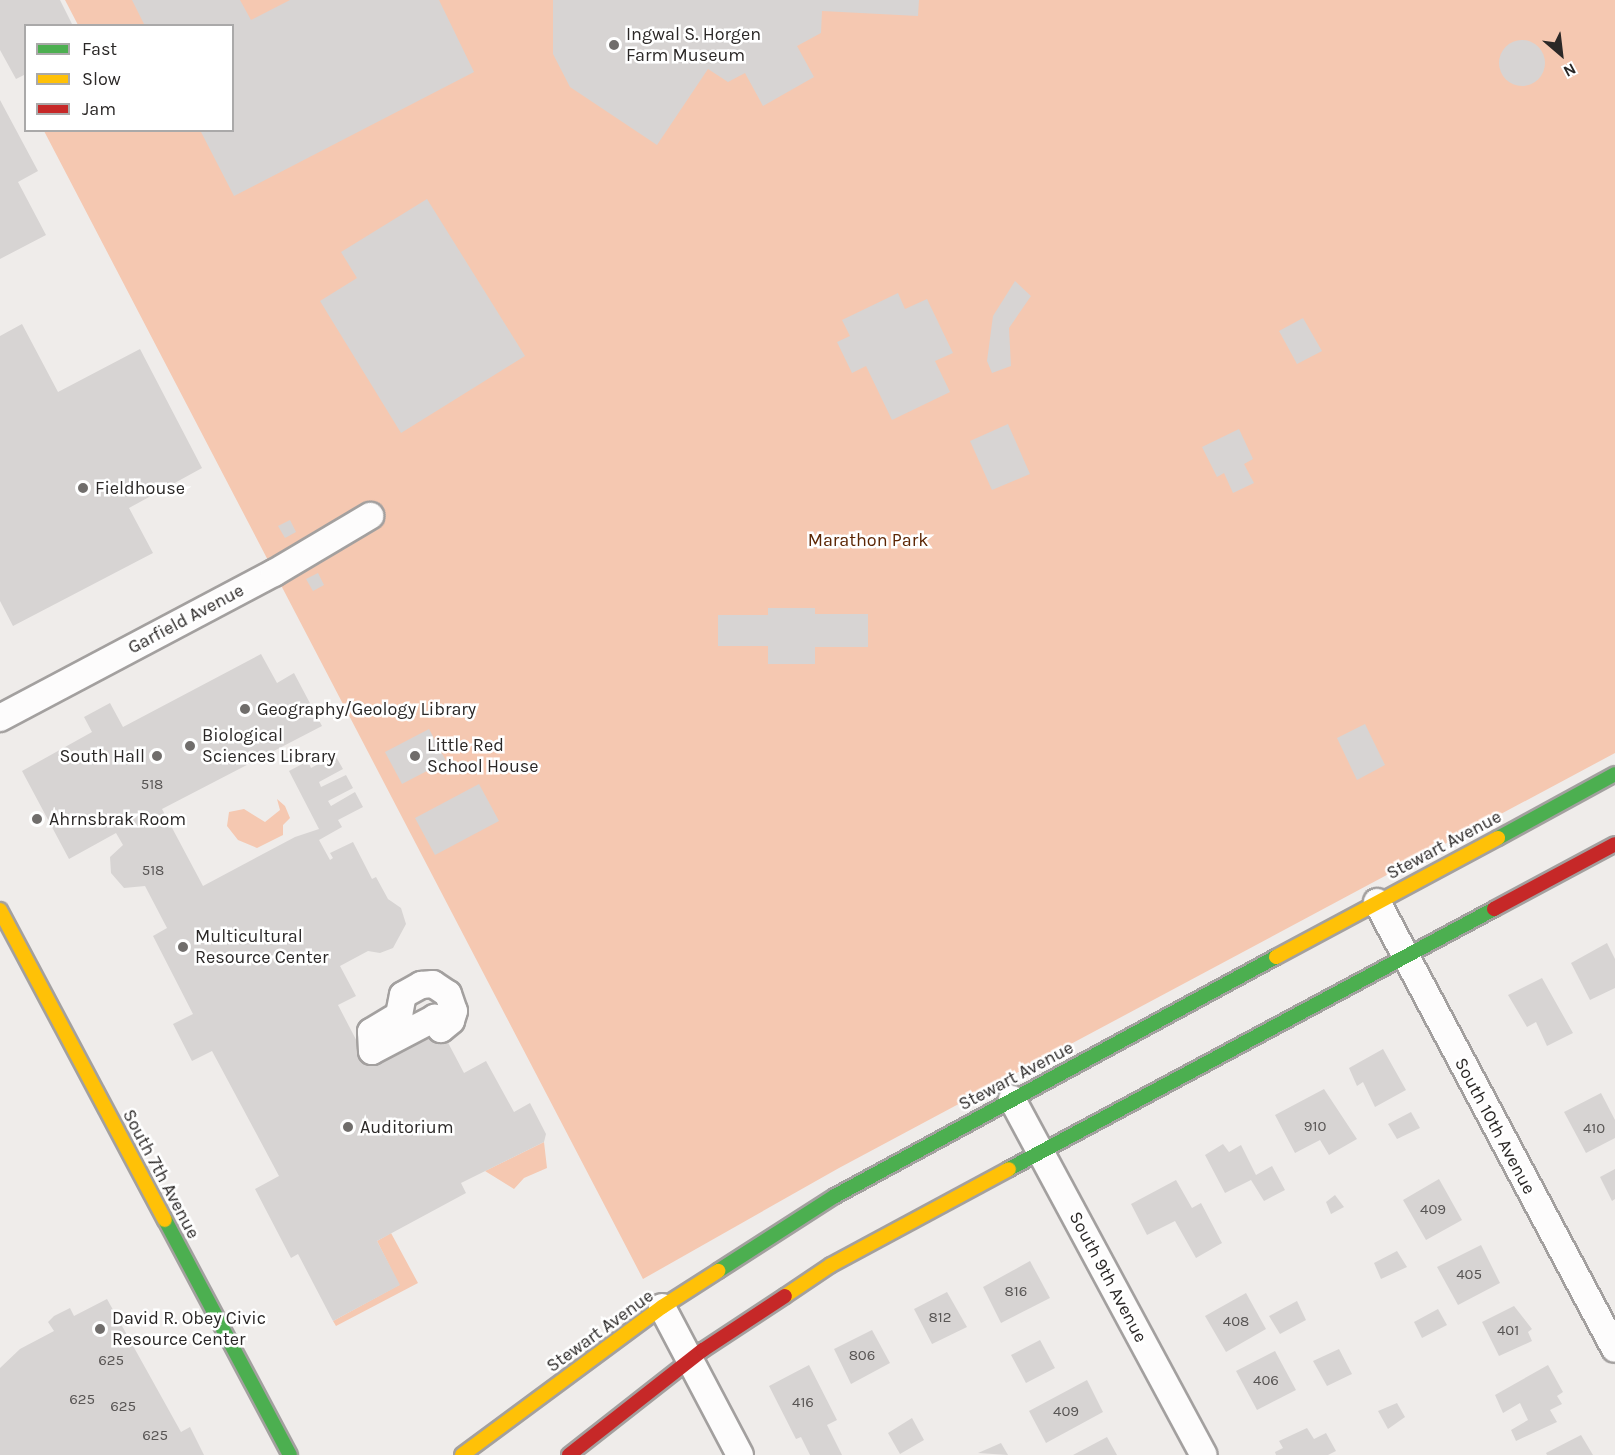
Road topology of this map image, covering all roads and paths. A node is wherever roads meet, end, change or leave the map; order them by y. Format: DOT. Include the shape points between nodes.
graph roads {
  1 [pos="370,516"];
  2 [pos="0,718"];
  3 [pos="1615,774"];
  4 [pos="1615,844"];
  5 [pos="1377,902"];
  6 [pos="0,910"];
  7 [pos="1404,956"];
  8 [pos="1012,1099"];
  9 [pos="1040,1149"];
  10 [pos="662,1307"];
  11 [pos="1615,1349"];
  12 [pos="690,1360"];
  13 [pos="290,1455"];
  14 [pos="462,1455"];
  15 [pos="569,1455"];
  16 [pos="740,1455"];
  17 [pos="1204,1455"];
  1 -- 2 [label="street, Garfield Avenue" via="274,573"];
  3 -- 5 [label="main road, Stewart Avenue"];
  4 -- 7 [label="main road"];
  5 -- 7 [label="street, South 10th Avenue"];
  5 -- 8 [label="main road, Stewart Avenue"];
  6 -- 13 [label="main road, South 7th Avenue"];
  7 -- 9 [label="main road"];
  7 -- 11 [label="street, South 10th Avenue"];
  8 -- 9 [label="street, South 9th Avenue"];
  8 -- 10 [label="main road, Stewart Avenue" via="801,1216"];
  9 -- 12 [label="main road" via="831,1265"];
  9 -- 17 [label="street, South 9th Avenue"];
  10 -- 12 [label="street"];
  10 -- 14 [label="main road, Stewart Avenue"];
  12 -- 15 [label="main road"];
  12 -- 16 [label="street"];
}
